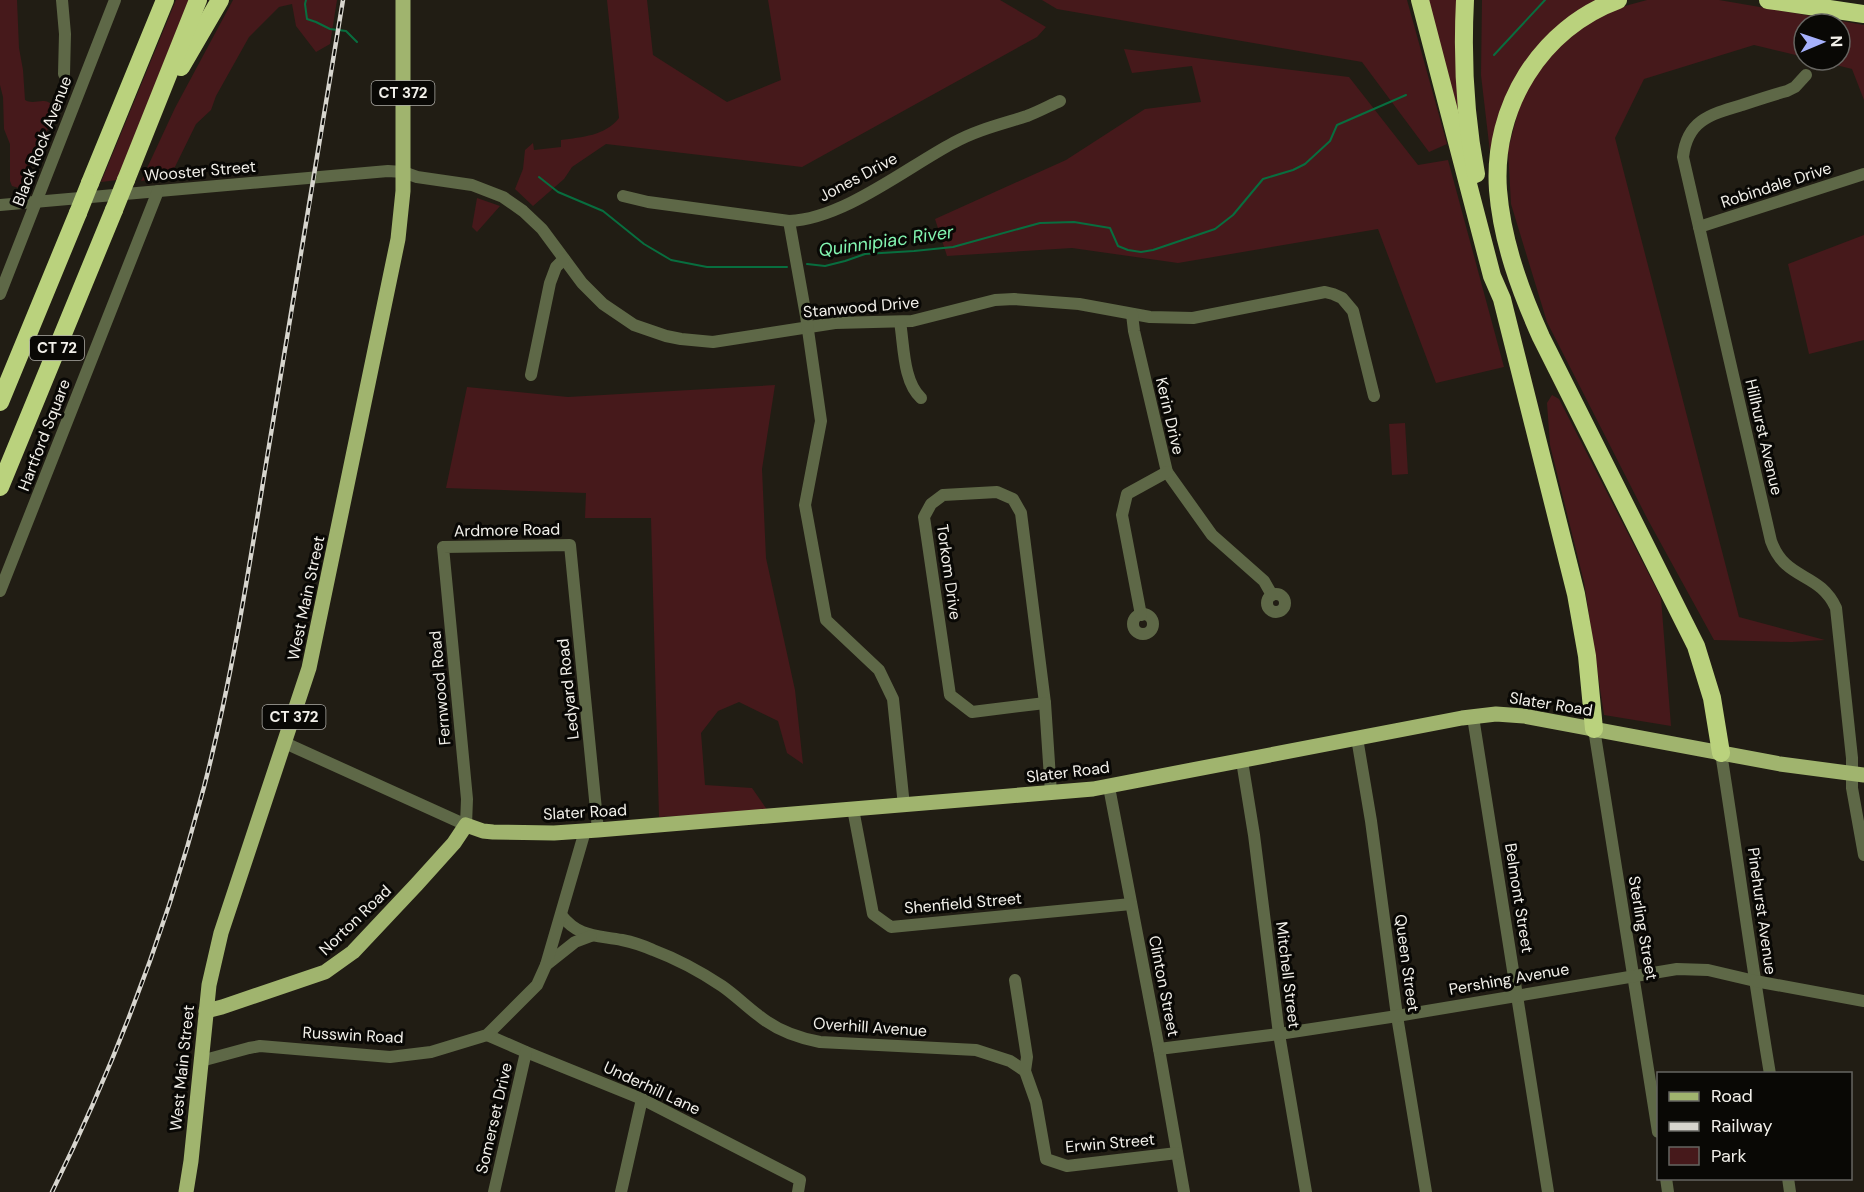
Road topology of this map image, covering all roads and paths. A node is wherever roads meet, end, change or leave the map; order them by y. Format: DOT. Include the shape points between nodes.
graph roads {
  1 [pos="62,0"];
  2 [pos="115,0"];
  3 [pos="165,0"];
  4 [pos="171,0"];
  5 [pos="198,0"];
  6 [pos="220,0"];
  7 [pos="403,0"];
  8 [pos="1420,0"];
  9 [pos="1465,0"];
  10 [pos="1477,0"];
  11 [pos="1618,0"];
  12 [pos="1768,0"];
  13 [pos="1833,0"];
  14 [pos="1864,7"];
  15 [pos="1864,14"];
  16 [pos="138,66"];
  17 [pos="64,74"];
  18 [pos="1806,75"];
  19 [pos="1060,101"];
  20 [pos="141,143"];
  21 [pos="403,172"];
  22 [pos="1864,174"];
  23 [pos="158,191"];
  24 [pos="623,196"];
  25 [pos="36,202"];
  26 [pos="0,205"];
  27 [pos="789,221"];
  28 [pos="1699,227"];
  29 [pos="1506,242"];
  30 [pos="564,259"];
  31 [pos="0,294"];
  32 [pos="1502,299"];
  33 [pos="1132,314"];
  34 [pos="900,322"];
  35 [pos="807,327"];
  36 [pos="531,375"];
  37 [pos="1374,396"];
  38 [pos="921,398"];
  39 [pos="0,402"];
  40 [pos="1167,472"];
  41 [pos="0,487"];
  42 [pos="570,546"];
  43 [pos="443,547"];
  44 [pos="0,591"];
  45 [pos="1272,595"];
  46 [pos="1141,615"];
  47 [pos="1045,703"];
  48 [pos="1473,717"];
  49 [pos="1594,729"];
  50 [pos="1357,738"];
  51 [pos="285,743"];
  52 [pos="1721,753"];
  53 [pos="1242,761"];
  54 [pos="1858,774"];
  55 [pos="1109,787"];
  56 [pos="1050,793"];
  57 [pos="904,806"];
  58 [pos="853,809"];
  59 [pos="466,825"];
  60 [pos="592,830"];
  61 [pos="1864,855"];
  62 [pos="1131,904"];
  63 [pos="561,915"];
  64 [pos="591,936"];
  65 [pos="546,965"];
  66 [pos="1635,975"];
  67 [pos="1015,980"];
  68 [pos="1755,981"];
  69 [pos="1518,994"];
  70 [pos="1864,1001"];
  71 [pos="206,1011"];
  72 [pos="1397,1016"];
  73 [pos="1279,1034"];
  74 [pos="487,1035"];
  75 [pos="1159,1049"];
  76 [pos="526,1052"];
  77 [pos="201,1061"];
  78 [pos="1024,1071"];
  79 [pos="1770,1072"];
  80 [pos="642,1099"];
  81 [pos="1657,1119"];
  82 [pos="1177,1153"];
  83 [pos="799,1186"];
  84 [pos="186,1192"];
  85 [pos="494,1192"];
  86 [pos="621,1192"];
  87 [pos="1184,1192"];
  88 [pos="1306,1192"];
  89 [pos="1426,1192"];
  90 [pos="1548,1192"];
  1 -- 17 [label="street"];
  2 -- 25 [label="street, Black Rock Avenue"];
  3 -- 16 [label="highway, CT 72"];
  4 -- 16 [label="highway"];
  5 -- 20 [label="highway, CT 72"];
  6 -- 20 [label="highway"];
  7 -- 21 [label="main road, West Main Street / CT 372"];
  8 -- 32 [label="highway" via="1487,257"];
  9 -- 32 [label="highway" via="1464,71 1469,130 1501,277"];
  10 -- 29 [label="highway" via="1475,63 1479,116 1491,194"];
  11 -- 29 [label="highway" via="1594,10 1561,33 1518,88 1498,159"];
  12 -- 15 [label="highway"];
  13 -- 14 [label="highway"];
  16 -- 39 [label="highway, CT 72, bridge"];
  18 -- 28 [label="street, Hillhurst Avenue" via="1795,87 1709,116 1694,128 1683,157"];
  19 -- 27 [label="street, Jones Drive" via="954,142 828,213"];
  20 -- 41 [label="highway, CT 72, bridge"];
  21 -- 23 [label="street, Wooster Street"];
  21 -- 30 [label="street, Stanwood Drive" via="472,185 503,197 532,219"];
  21 -- 51 [label="main road, West Main Street / CT 372" via="398,239 356,447 309,668"];
  22 -- 28 [label="street, Robindale Drive"];
  23 -- 25 [label="street, Wooster Street"];
  23 -- 44 [label="street, Hartford Square"];
  24 -- 27 [label="street, Jones Drive"];
  25 -- 26 [label="street, Wooster Street"];
  25 -- 31 [label="street, Black Rock Avenue"];
  27 -- 35 [label="street"];
  28 -- 54 [label="street, Hillhurst Avenue" via="1771,541 1787,567 1823,589 1836,608 1849,736"];
  29 -- 52 [label="highway" via="1548,352 1696,646 1712,698"];
  30 -- 35 [label="street, Stanwood Drive" via="612,312 666,336 713,342"];
  30 -- 36 [label="street" via="550,283"];
  32 -- 49 [label="highway" via="1576,594"];
  33 -- 34 [label="street, Stanwood Drive" via="1078,304 1014,299"];
  33 -- 37 [label="street, Stanwood Drive" via="1193,318 1316,293 1333,294 1353,311"];
  33 -- 40 [label="street, Kerin Drive"];
  34 -- 35 [label="street, Stanwood Drive"];
  34 -- 38 [label="street" via="909,380"];
  35 -- 57 [label="street" via="821,421 805,505 826,620 879,670 894,699"];
  40 -- 45 [label="street, Kerin Drive" via="1212,535 1264,581"];
  40 -- 46 [label="street" via="1127,494 1122,515"];
  42 -- 43 [label="street, Ardmore Road"];
  42 -- 60 [label="street, Ledyard Road"];
  43 -- 59 [label="street, Fernwood Road" via="467,799"];
  47 -- 47 [label="street, Torkom Drive" via="1021,513 1013,499 998,492 943,495 931,504 924,517 950,695 972,712"];
  47 -- 56 [label="street, Torkom Drive"];
  48 -- 49 [label="main road, Slater Road" via="1517,715"];
  48 -- 50 [label="main road, Slater Road"];
  48 -- 69 [label="street, Belmont Street"];
  49 -- 52 [label="main road, Slater Road"];
  49 -- 66 [label="street, Sterling Street"];
  50 -- 53 [label="main road, Slater Road"];
  50 -- 72 [label="street, Queen Street"];
  51 -- 59 [label="street, Slater Road"];
  51 -- 71 [label="main road, West Main Street / CT 372" via="217,944"];
  52 -- 54 [label="main road, Slater Road"];
  52 -- 68 [label="street, Pinehurst Avenue"];
  53 -- 55 [label="main road, Slater Road"];
  53 -- 73 [label="street, Mitchell Street"];
  54 -- 61 [label="street, Hillhurst Avenue" via="1852,788"];
  55 -- 56 [label="main road, Slater Road"];
  55 -- 62 [label="street, Clinton Street"];
  56 -- 57 [label="main road, Slater Road"];
  57 -- 58 [label="main road, Slater Road"];
  58 -- 60 [label="main road, Slater Road"];
  58 -- 62 [label="street, Shenfield Street" via="873,914 891,927"];
  59 -- 60 [label="main road, Slater Road" via="493,832"];
  59 -- 71 [label="main road, Norton Road" via="385,918 353,951 325,972"];
  60 -- 63 [label="street, Russwin Road"];
  62 -- 75 [label="street, Clinton Street"];
  63 -- 64 [label="street, Overhill Avenue" via="574,929"];
  63 -- 65 [label="street, Russwin Road"];
  64 -- 65 [label="street" via="575,942"];
  64 -- 78 [label="street, Overhill Avenue" via="623,940 691,968 760,1017 803,1039 975,1050 1010,1061"];
  65 -- 74 [label="street, Russwin Road" via="537,985"];
  66 -- 68 [label="street, Pershing Avenue" via="1677,969 1708,970"];
  66 -- 69 [label="street, Pershing Avenue"];
  66 -- 81 [label="street, Sterling Street"];
  67 -- 78 [label="street" via="1027,1057"];
  68 -- 70 [label="street, Pershing Avenue"];
  68 -- 79 [label="street, Pinehurst Avenue"];
  69 -- 72 [label="street, Pershing Avenue"];
  69 -- 90 [label="street, Belmont Street"];
  71 -- 77 [label="main road, West Main Street / CT 372"];
  72 -- 73 [label="street, Pershing Avenue"];
  72 -- 89 [label="street, Queen Street"];
  73 -- 75 [label="street, Pershing Avenue"];
  73 -- 88 [label="street, Mitchell Street"];
  74 -- 76 [label="street, Underhill Lane"];
  74 -- 77 [label="street, Russwin Road" via="431,1052 390,1057 260,1046"];
  75 -- 82 [label="street, Clinton Street"];
  76 -- 80 [label="street, Underhill Lane"];
  76 -- 85 [label="street, Somerset Drive"];
  77 -- 84 [label="main road, West Main Street / CT 372"];
  78 -- 82 [label="street, Erwin Street" via="1036,1102 1046,1159 1067,1166"];
  80 -- 83 [label="street, Underhill Lane"];
  80 -- 86 [label="street"];
  82 -- 87 [label="street, Clinton Street"];
}
